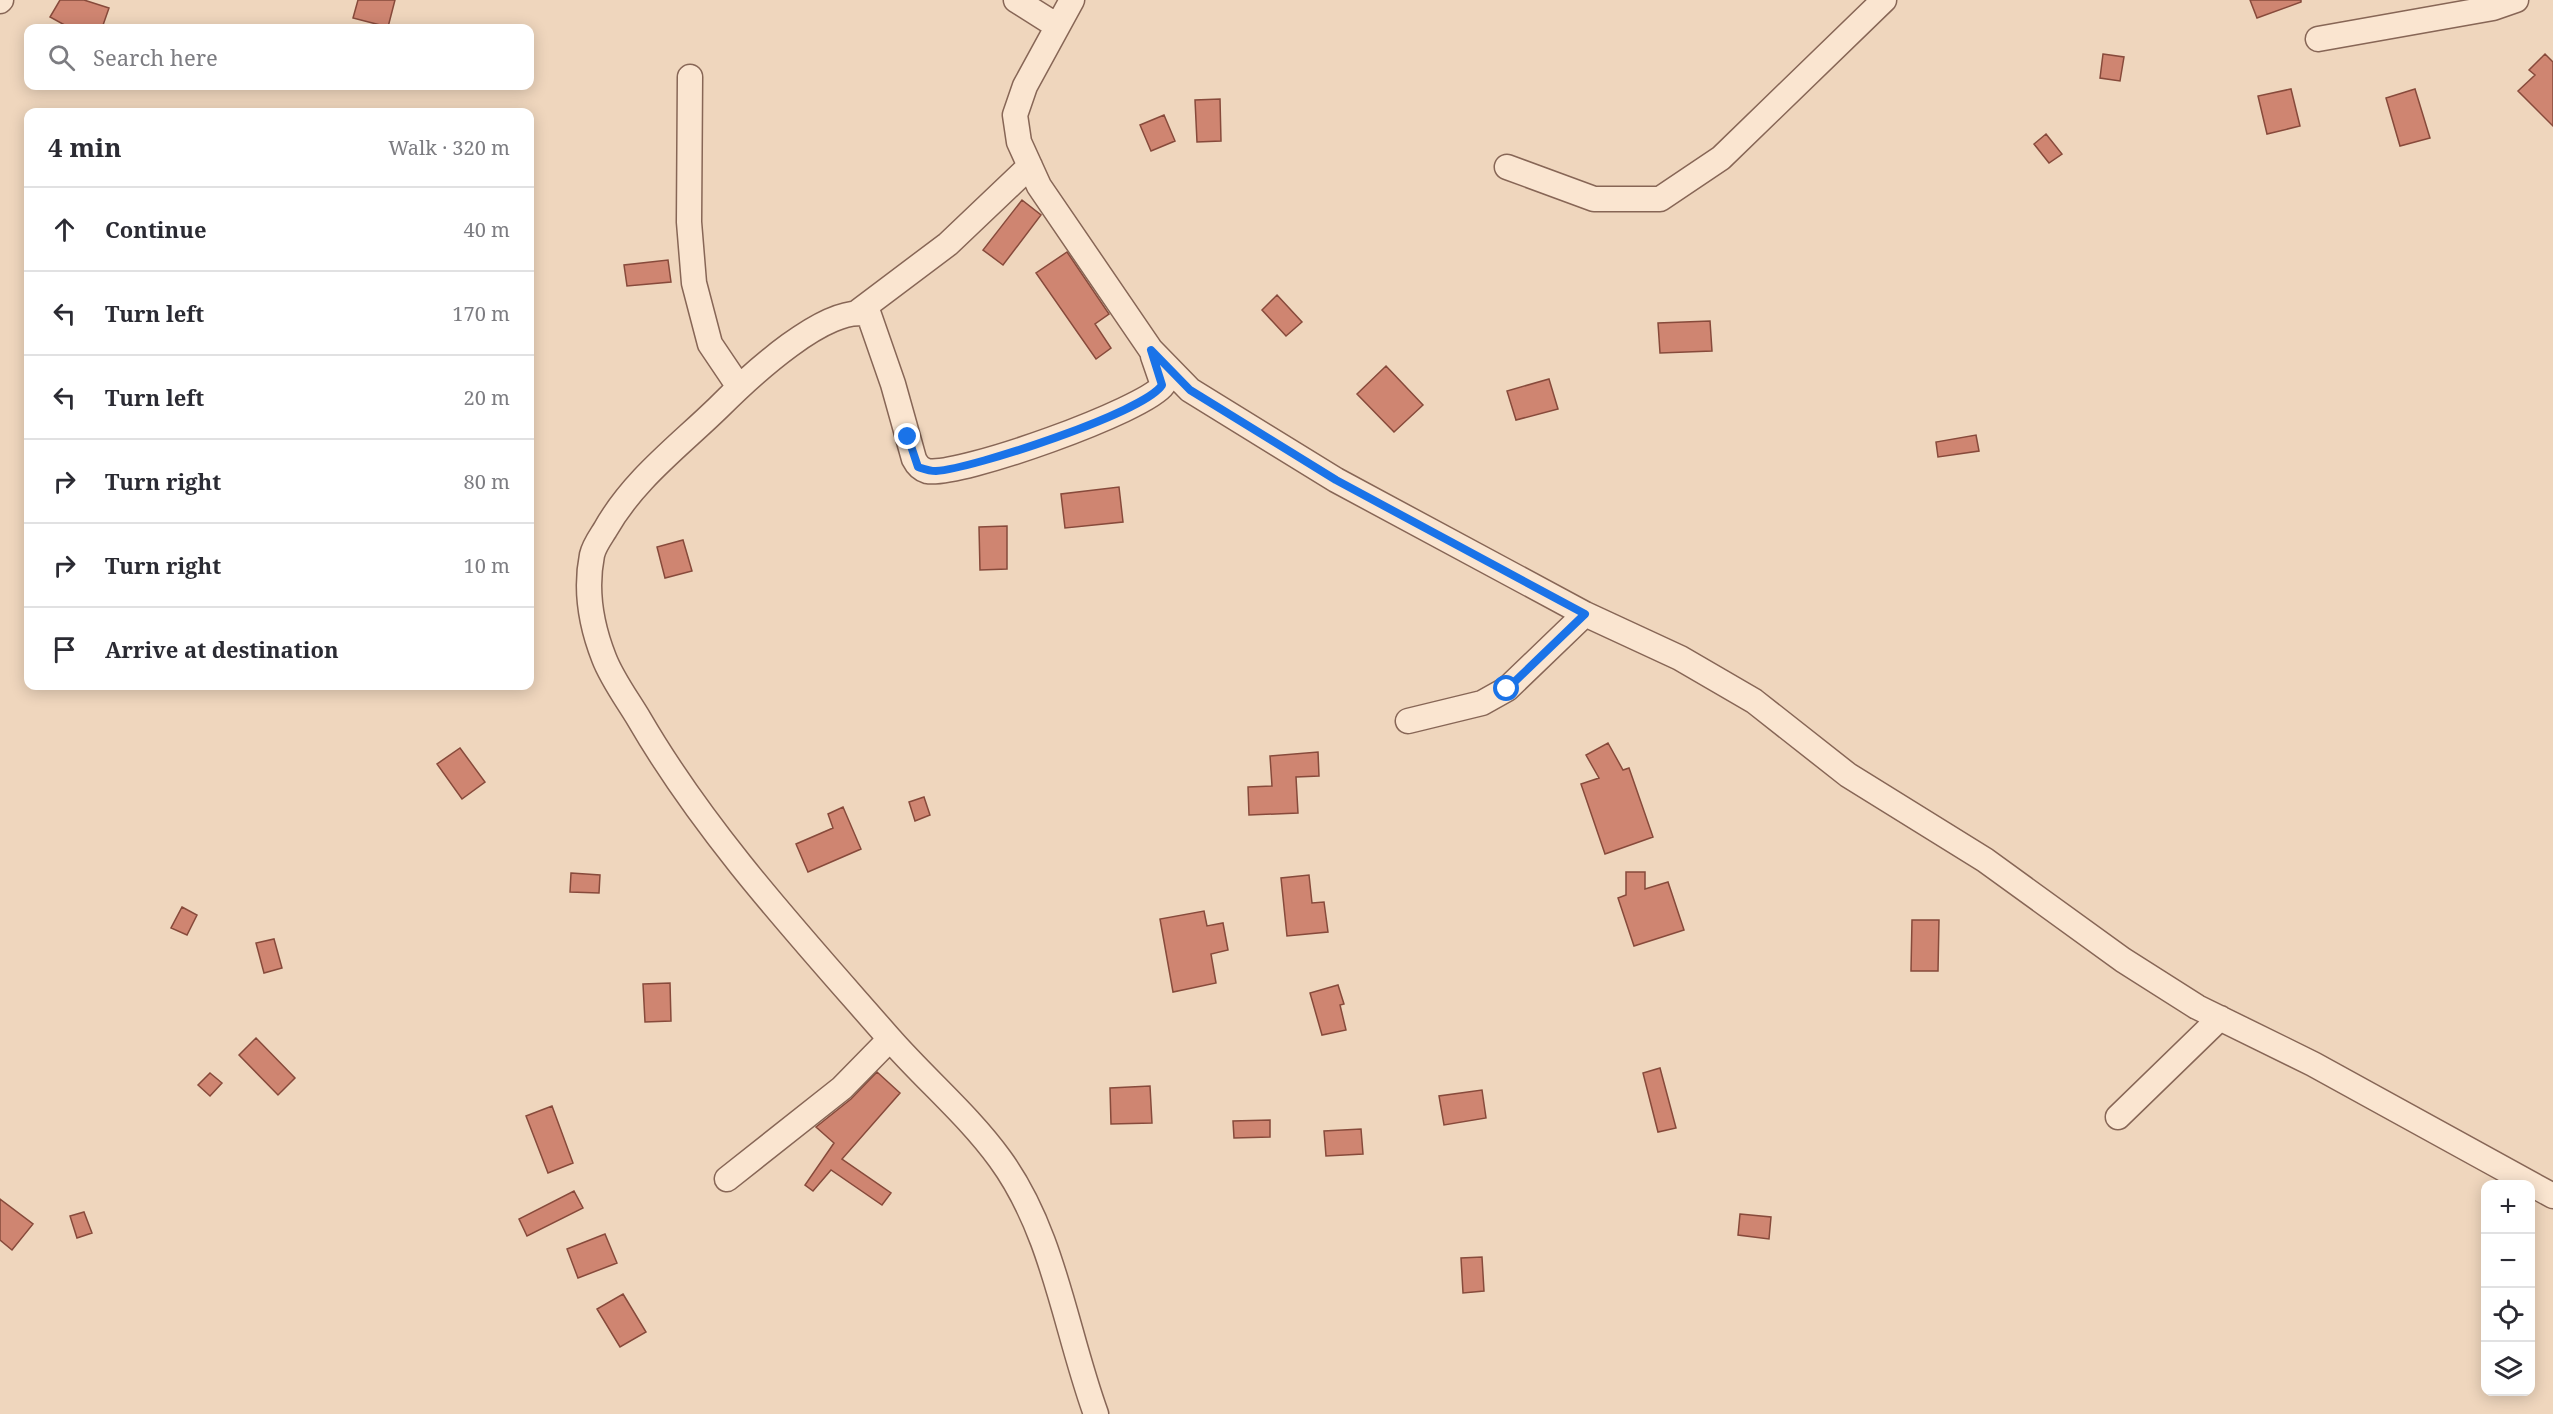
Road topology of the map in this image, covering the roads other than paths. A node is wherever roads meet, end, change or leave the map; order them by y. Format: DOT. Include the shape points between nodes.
graph roads {
  1 [pos="1016,0"];
  2 [pos="1884,0"];
  3 [pos="2516,0"];
  4 [pos="1067,9"];
  5 [pos="2318,39"];
  6 [pos="690,77"];
  7 [pos="1030,166"];
  8 [pos="1507,167"];
  9 [pos="859,312"];
  10 [pos="1151,350"];
  11 [pos="739,387"];
  12 [pos="1585,614"];
  13 [pos="1408,721"];
  14 [pos="2220,1018"];
  15 [pos="890,1039"];
  16 [pos="2118,1117"];
  17 [pos="727,1179"];
  18 [pos="2553,1196"];
  19 [pos="1096,1414"];
  1 -- 4 [label="street" via="1054,24"];
  2 -- 8 [label="street" via="1721,158 1660,198 1594,198"];
  3 -- 5 [label="street" via="2493,8"];
  4 -- 7 [label="street" via="1025,86 1015,115 1019,142"];
  6 -- 11 [label="street" via="689,222 694,283 710,344"];
  7 -- 9 [label="street" via="948,244"];
  7 -- 10 [label="street" via="1039,186"];
  9 -- 10 [label="street" via="869,315 875,326 914,459 918,467 927,471 981,463 1133,406 1158,392 1162,385"];
  9 -- 11 [label="street" via="837,316 816,327"];
  10 -- 12 [label="street" via="1190,390 1336,480"];
  11 -- 15 [label="street" via="649,472 616,510 592,551 588,596 594,630 605,662 655,747 727,849"];
  12 -- 13 [label="street" via="1507,689 1482,703"];
  12 -- 14 [label="street" via="1680,658 1754,701 1848,774 1985,860 2123,960"];
  14 -- 16 [label="street"];
  14 -- 18 [label="street" via="2313,1064"];
  15 -- 17 [label="street" via="842,1088"];
  15 -- 19 [label="street" via="998,1156 1023,1193 1063,1300"];
}
